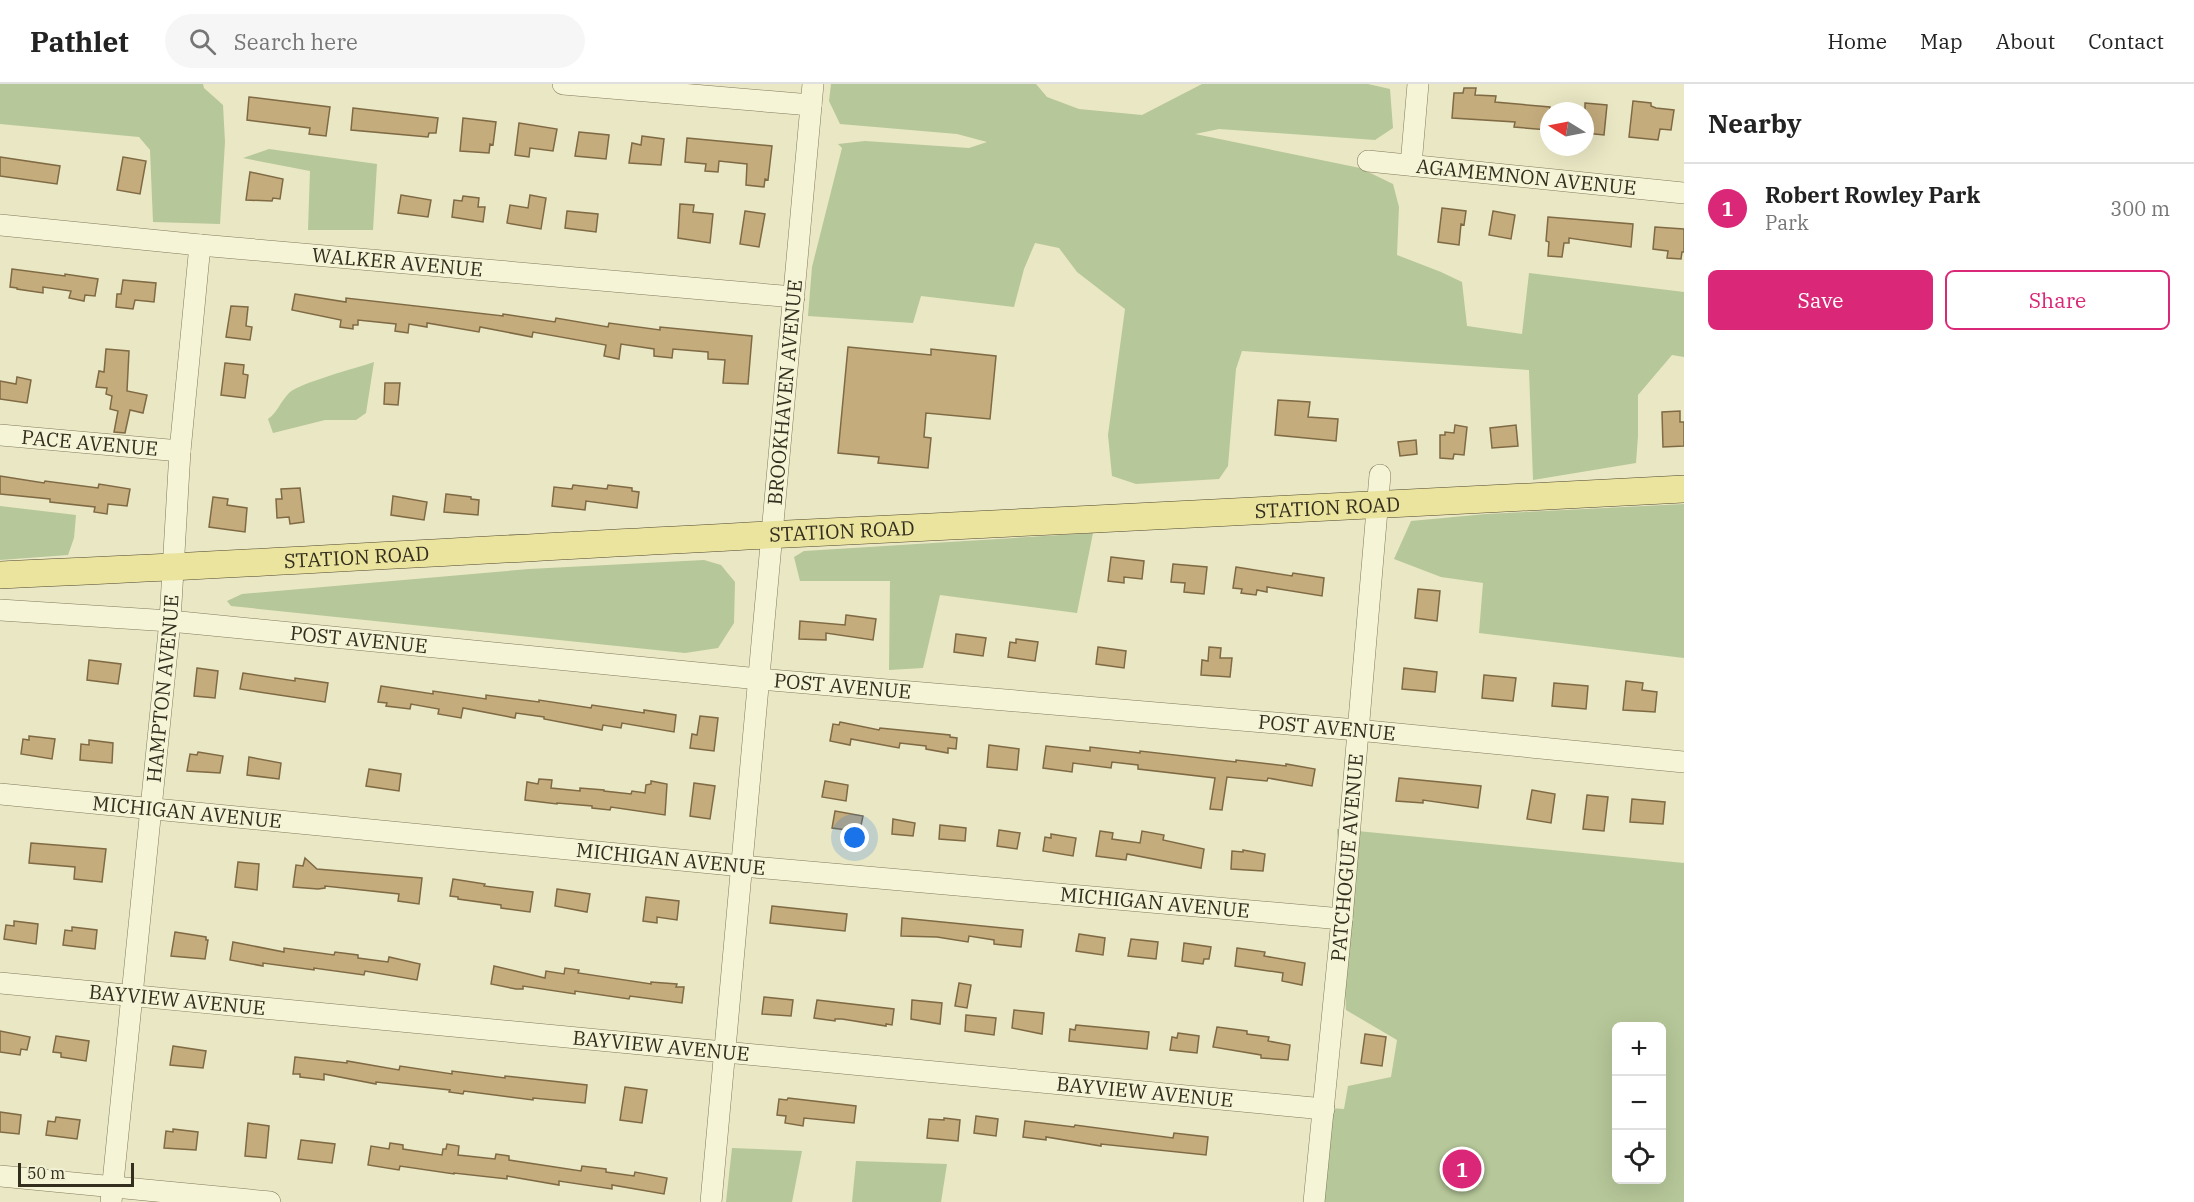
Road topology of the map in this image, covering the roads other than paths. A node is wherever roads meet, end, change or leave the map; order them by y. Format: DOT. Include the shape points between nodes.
graph roads {
  1 [pos="563,84"];
  2 [pos="1418,84"];
  3 [pos="812,94"];
  4 [pos="1368,161"];
  5 [pos="1411,165"];
  6 [pos="1684,193"];
  7 [pos="0,225"];
  8 [pos="200,245"];
  9 [pos="794,297"];
  10 [pos="0,435"];
  11 [pos="180,451"];
  12 [pos="1380,475"];
  13 [pos="1684,489"];
  14 [pos="1376,507"];
  15 [pos="772,535"];
  16 [pos="173,568"];
  17 [pos="0,575"];
  18 [pos="0,610"];
  19 [pos="170,621"];
  20 [pos="759,679"];
  21 [pos="1357,729"];
  22 [pos="1684,762"];
  23 [pos="0,794"];
  24 [pos="150,808"];
  25 [pos="741,866"];
  26 [pos="1342,918"];
  27 [pos="0,984"];
  28 [pos="132,995"];
  29 [pos="724,1053"];
  30 [pos="1324,1109"];
  31 [pos="0,1176"];
  32 [pos="112,1195"];
  33 [pos="270,1202"];
  34 [pos="711,1202"];
  35 [pos="1314,1202"];
  1 -- 3 [label="street"];
  2 -- 5 [label="street"];
  3 -- 9 [label="street, BROOKHAVEN AVENUE"];
  4 -- 5 [label="street, AGAMEMNON AVENUE"];
  5 -- 6 [label="street, AGAMEMNON AVENUE"];
  7 -- 8 [label="street, WALKER AVENUE"];
  8 -- 9 [label="street, WALKER AVENUE"];
  8 -- 11 [label="street, HAMPTON AVENUE"];
  9 -- 15 [label="street, BROOKHAVEN AVENUE"];
  10 -- 11 [label="street, PACE AVENUE"];
  11 -- 16 [label="street, HAMPTON AVENUE"];
  12 -- 14 [label="street, PATCHOGUE AVENUE"];
  13 -- 14 [label="main road, STATION ROAD"];
  14 -- 15 [label="main road, STATION ROAD"];
  14 -- 21 [label="street, PATCHOGUE AVENUE"];
  15 -- 16 [label="main road, STATION ROAD"];
  15 -- 20 [label="street, BROOKHAVEN AVENUE"];
  16 -- 17 [label="main road, STATION ROAD"];
  16 -- 19 [label="street, HAMPTON AVENUE"];
  18 -- 19 [label="street, POST AVENUE"];
  19 -- 20 [label="street, POST AVENUE"];
  19 -- 24 [label="street, HAMPTON AVENUE"];
  20 -- 21 [label="street, POST AVENUE"];
  20 -- 25 [label="street, BROOKHAVEN AVENUE"];
  21 -- 22 [label="street, POST AVENUE"];
  21 -- 26 [label="street, PATCHOGUE AVENUE"];
  23 -- 24 [label="street, MICHIGAN AVENUE"];
  24 -- 25 [label="street, MICHIGAN AVENUE"];
  24 -- 28 [label="street, HAMPTON AVENUE"];
  25 -- 26 [label="street, MICHIGAN AVENUE"];
  25 -- 29 [label="street, BROOKHAVEN AVENUE"];
  26 -- 30 [label="street, PATCHOGUE AVENUE"];
  27 -- 28 [label="street, BAYVIEW AVENUE"];
  28 -- 29 [label="street, BAYVIEW AVENUE"];
  28 -- 32 [label="street, HAMPTON AVENUE"];
  29 -- 30 [label="street, BAYVIEW AVENUE"];
  29 -- 34 [label="street, BROOKHAVEN AVENUE"];
  30 -- 35 [label="street, PATCHOGUE AVENUE"];
  31 -- 32 [label="street"];
  32 -- 33 [label="street"];
}
